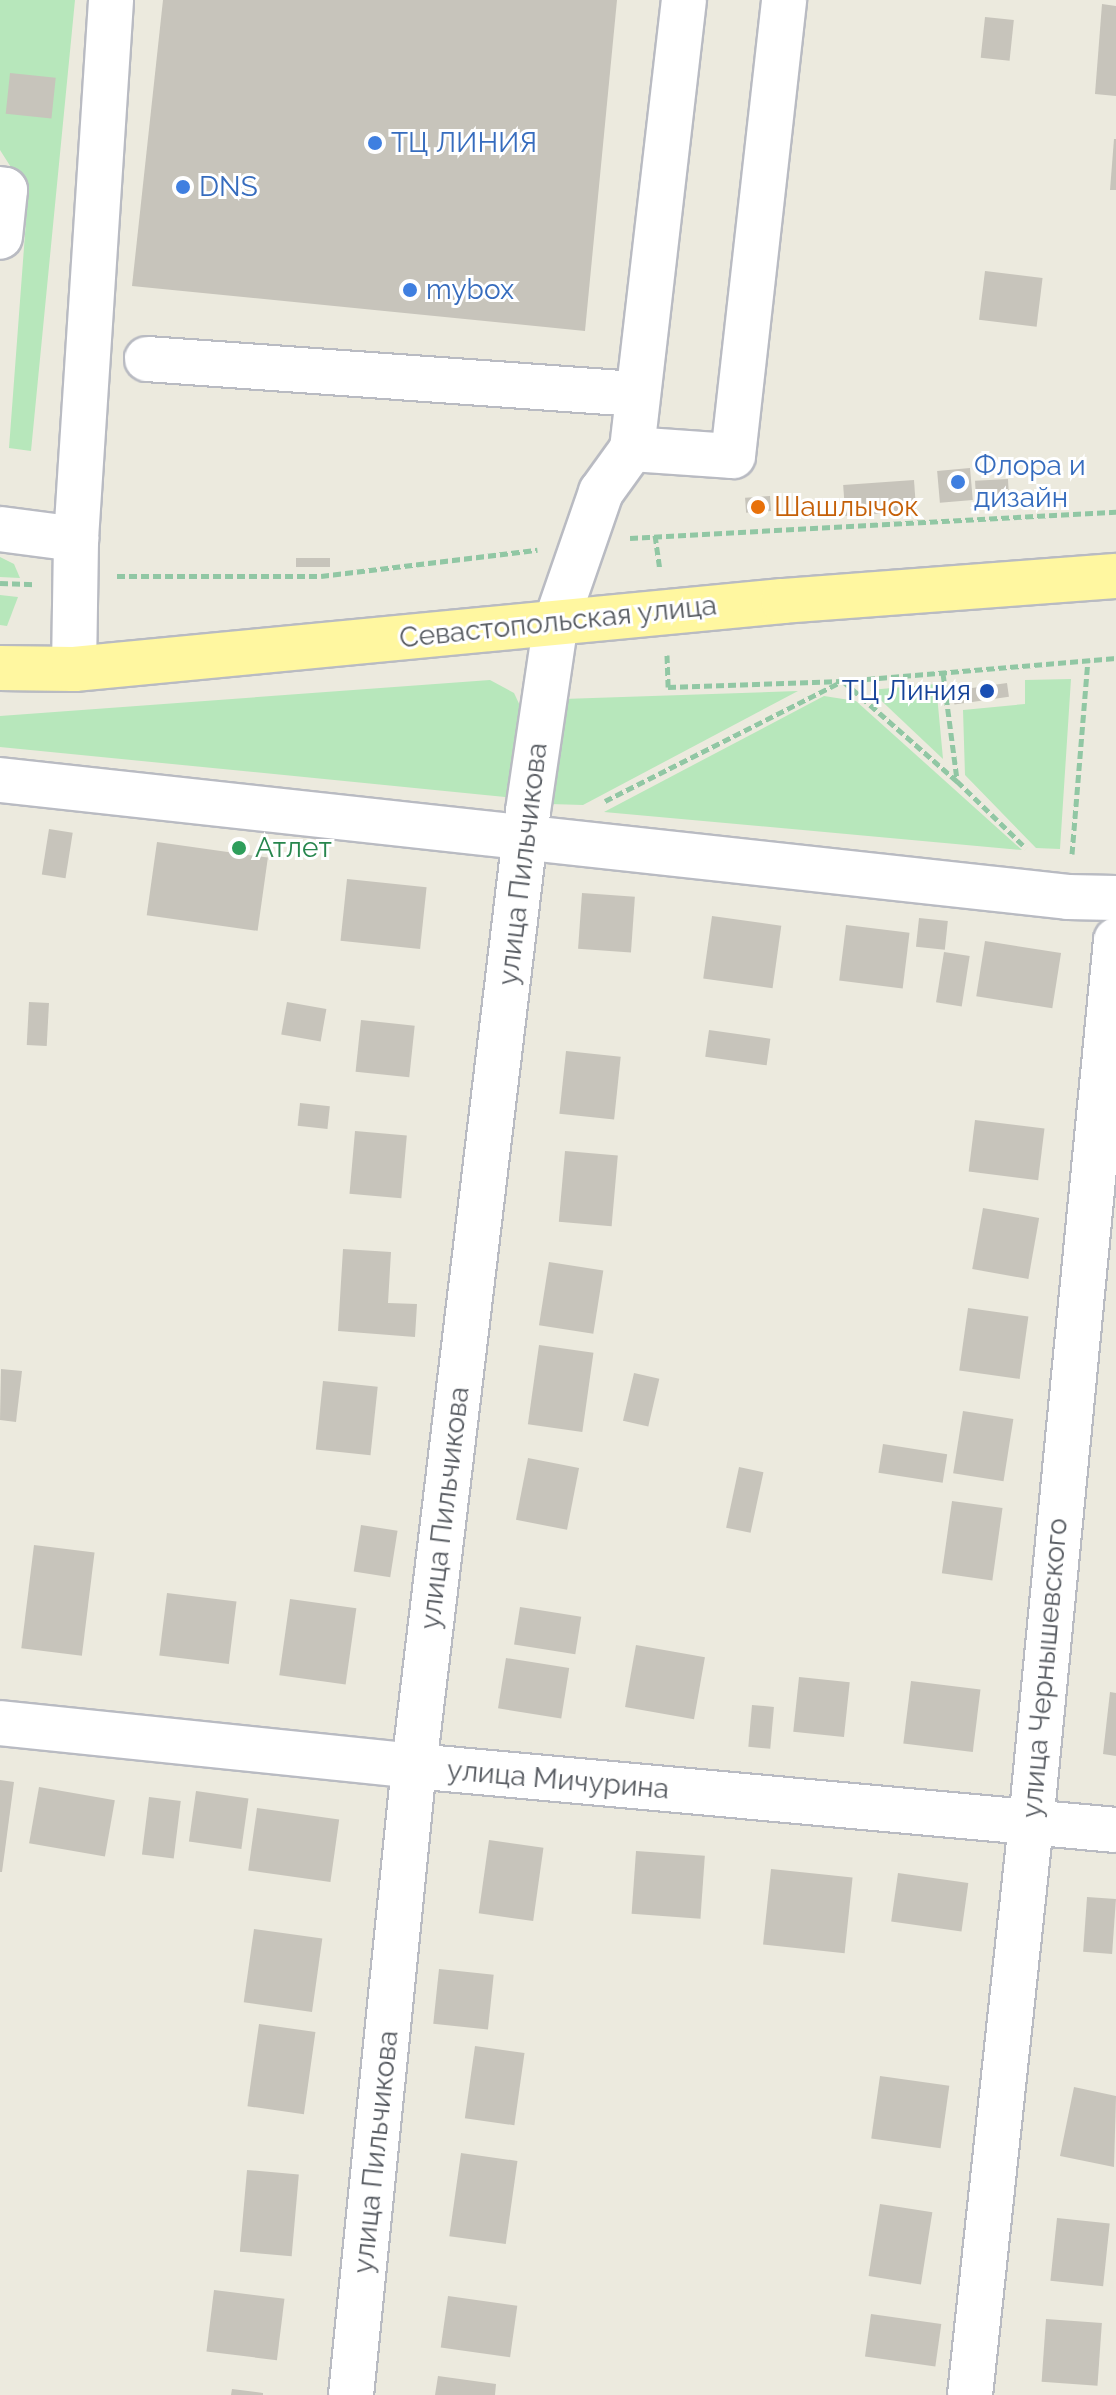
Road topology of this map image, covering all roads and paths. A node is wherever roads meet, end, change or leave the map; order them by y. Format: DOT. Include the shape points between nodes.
graph roads {
  1 [pos="111,0"];
  2 [pos="684,0"];
  3 [pos="784,0"];
  4 [pos="0,189"];
  5 [pos="0,237"];
  6 [pos="147,359"];
  7 [pos="638,394"];
  8 [pos="632,449"];
  9 [pos="0,529"];
  10 [pos="655,535"];
  11 [pos="76,539"];
  12 [pos="1116,576"];
  13 [pos="665,612"];
  14 [pos="556,622"];
  15 [pos="1116,658"];
  16 [pos="1088,660"];
  17 [pos="0,668"];
  18 [pos="74,669"];
  19 [pos="943,673"];
  20 [pos="843,681"];
  21 [pos="0,780"];
  22 [pos="957,781"];
  23 [pos="603,803"];
  24 [pos="525,837"];
  25 [pos="1030,852"];
  26 [pos="1068,897"];
  27 [pos="1116,898"];
  28 [pos="1116,940"];
  29 [pos="0,1723"];
  30 [pos="414,1766"];
  31 [pos="1031,1823"];
  32 [pos="1116,1830"];
  33 [pos="351,2395"];
  34 [pos="970,2395"];
  1 -- 11 [label="street"];
  2 -- 7 [label="street"];
  3 -- 8 [label="street" via="733,456"];
  4 -- 5 [label="street" via="5,190"];
  6 -- 7 [label="street"];
  7 -- 8 [label="street"];
  8 -- 14 [label="street, улица Пильчикова" via="601,492"];
  9 -- 11 [label="street"];
  10 -- 13 [label="path"];
  11 -- 18 [label="street"];
  12 -- 13 [label="main road, Севастопольская улица"];
  13 -- 14 [label="main road, Севастопольская улица"];
  13 -- 20 [label="path" via="668,687"];
  14 -- 18 [label="main road, Севастопольская улица"];
  14 -- 24 [label="street, улица Пильчикова"];
  15 -- 16 [label="path"];
  16 -- 19 [label="path"];
  16 -- 26 [label="path"];
  17 -- 18 [label="main road, Севастопольская улица"];
  19 -- 20 [label="path"];
  19 -- 22 [label="path"];
  20 -- 22 [label="path"];
  20 -- 23 [label="path"];
  21 -- 24 [label="street"];
  22 -- 25 [label="path"];
  24 -- 26 [label="street"];
  24 -- 30 [label="street, улица Пильчикова"];
  26 -- 27 [label="street"];
  28 -- 31 [label="street, улица Чернышевского"];
  29 -- 30 [label="street, улица Мичурина"];
  30 -- 31 [label="street, улица Мичурина"];
  30 -- 33 [label="street, улица Пильчикова"];
  31 -- 32 [label="street, улица Мичурина"];
  31 -- 34 [label="street, улица Чернышевского"];
}
